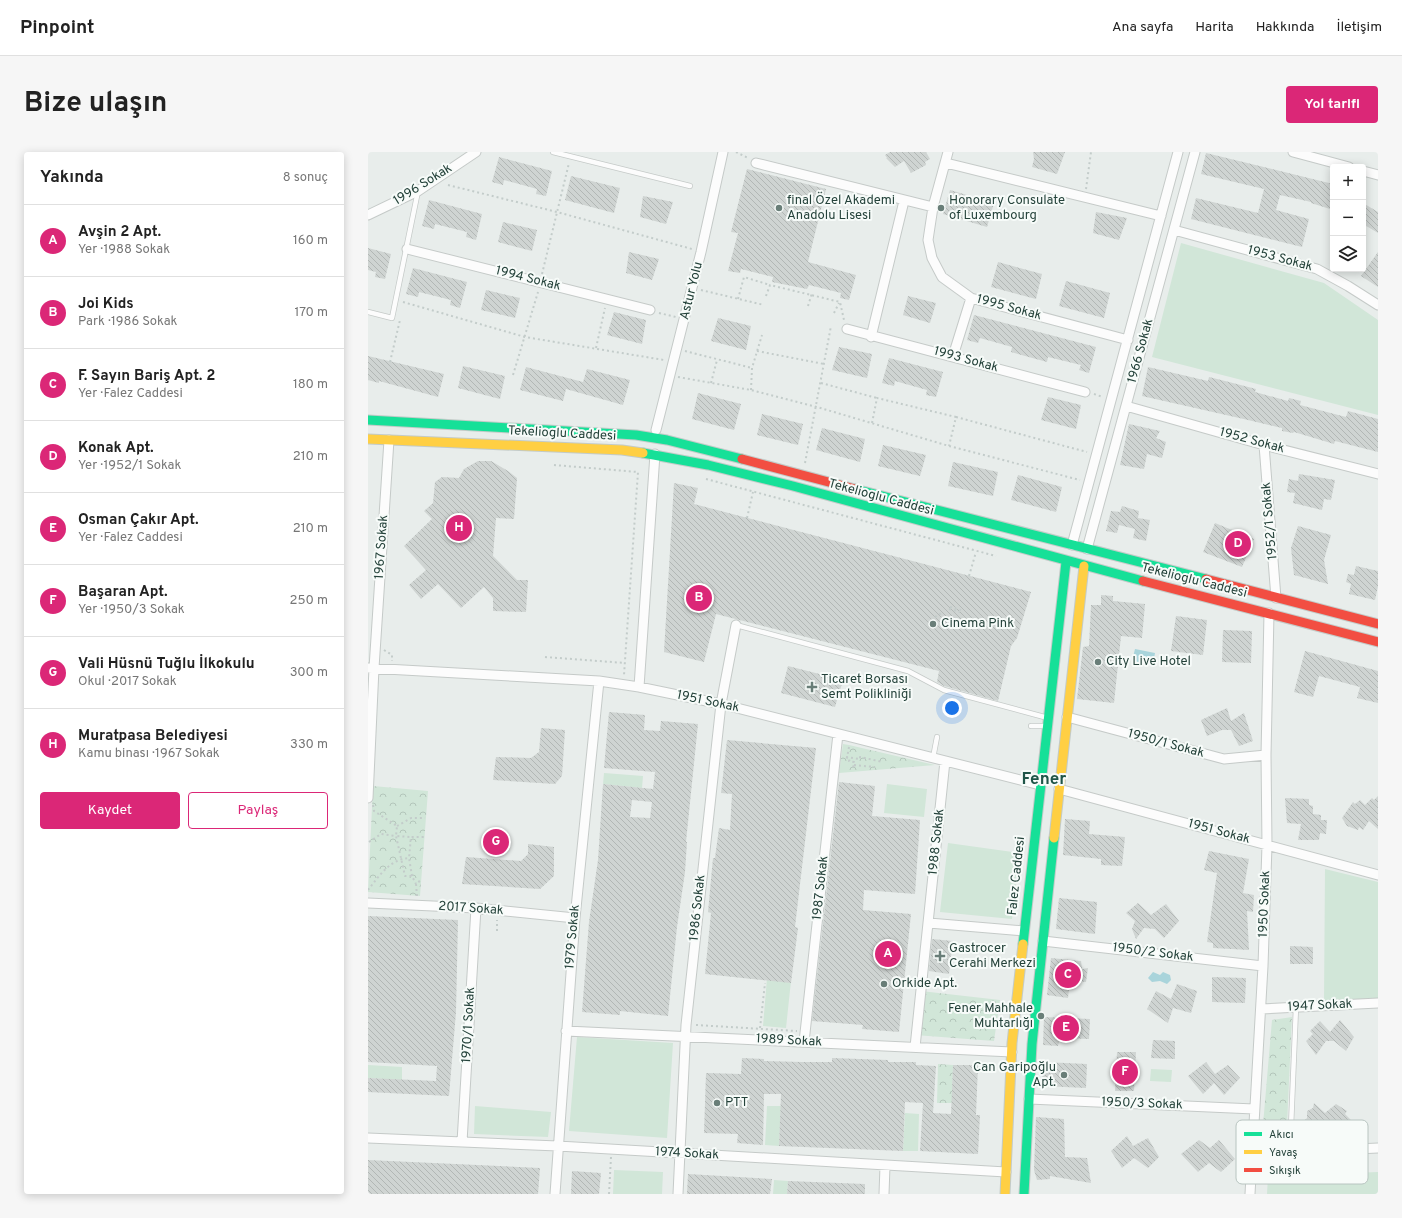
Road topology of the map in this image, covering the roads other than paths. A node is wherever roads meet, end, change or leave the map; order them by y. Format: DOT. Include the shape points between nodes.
graph roads {
  1 [pos="476,152"];
  2 [pos="553,152"];
  3 [pos="723,152"];
  4 [pos="948,152"];
  5 [pos="1178,152"];
  6 [pos="1195,152"];
  7 [pos="1293,152"];
  8 [pos="756,163"];
  9 [pos="946,163"];
  10 [pos="1338,164"];
  11 [pos="1366,172"];
  12 [pos="1378,175"];
  13 [pos="690,186"];
  14 [pos="418,191"];
  15 [pos="904,201"];
  16 [pos="933,207"];
  17 [pos="368,215"];
  18 [pos="1161,216"];
  19 [pos="1174,230"];
  20 [pos="407,249"];
  21 [pos="971,298"];
  22 [pos="1378,305"];
  23 [pos="650,310"];
  24 [pos="368,312"];
  25 [pos="847,329"];
  26 [pos="871,337"];
  27 [pos="1128,340"];
  28 [pos="953,356"];
  29 [pos="1085,392"];
  30 [pos="1126,406"];
  31 [pos="368,420"];
  32 [pos="656,430"];
  33 [pos="368,439"];
  34 [pos="389,440"];
  35 [pos="1264,445"];
  36 [pos="655,454"];
  37 [pos="1378,474"];
  38 [pos="1072,546"];
  39 [pos="1087,549"];
  40 [pos="1066,562"];
  41 [pos="1084,566"];
  42 [pos="1276,598"];
  43 [pos="1269,614"];
  44 [pos="1378,624"];
  45 [pos="736,625"];
  46 [pos="1378,642"];
  47 [pos="371,668"];
  48 [pos="599,681"];
  49 [pos="639,687"];
  50 [pos="721,704"];
  51 [pos="1067,718"];
  52 [pos="1047,722"];
  53 [pos="1031,726"];
  54 [pos="838,734"];
  55 [pos="938,737"];
  56 [pos="1266,755"];
  57 [pos="933,758"];
  58 [pos="945,761"];
  59 [pos="1040,785"];
  60 [pos="368,788"];
  61 [pos="1059,789"];
  62 [pos="370,798"];
  63 [pos="1267,845"];
  64 [pos="1378,875"];
  65 [pos="368,903"];
  66 [pos="476,908"];
  67 [pos="575,918"];
  68 [pos="929,922"];
  69 [pos="1024,931"];
  70 [pos="1043,941"];
  71 [pos="1263,966"];
  72 [pos="1378,1003"];
  73 [pos="1296,1007"];
  74 [pos="1262,1009"];
  75 [pos="566,1031"];
  76 [pos="685,1036"];
  77 [pos="804,1042"];
  78 [pos="915,1047"];
  79 [pos="1012,1052"];
  80 [pos="1029,1100"];
  81 [pos="1254,1109"];
  82 [pos="1254,1120"];
  83 [pos="1291,1120"];
  84 [pos="368,1138"];
  85 [pos="462,1142"];
  86 [pos="558,1146"];
  87 [pos="1368,1148"];
  88 [pos="1378,1148"];
  89 [pos="680,1153"];
  90 [pos="885,1166"];
  91 [pos="1006,1172"];
  92 [pos="1025,1173"];
  93 [pos="1250,1184"];
  94 [pos="555,1194"];
  95 [pos="678,1194"];
  96 [pos="884,1194"];
  97 [pos="1005,1194"];
  98 [pos="1024,1194"];
  99 [pos="1250,1194"];
  1 -- 14 [label="street, 1996 Sokak"];
  2 -- 13 [label="lane"];
  3 -- 32 [label="street, Astur Yolu" via="702,252"];
  4 -- 9 [label="street, 1995 Sokak"];
  5 -- 18 [label="street, 1966 Sokak"];
  6 -- 19 [label="street, 1966 Sokak"];
  7 -- 10 [label="street"];
  8 -- 15 [label="street"];
  9 -- 16 [label="street, 1995 Sokak"];
  9 -- 18 [label="street"];
  11 -- 12 [label="street"];
  14 -- 17 [label="street, 1996 Sokak"];
  14 -- 20 [label="lane"];
  15 -- 16 [label="street"];
  15 -- 26 [label="street"];
  16 -- 21 [label="street, 1995 Sokak" via="928,240 932,258 942,277"];
  18 -- 27 [label="street, 1966 Sokak"];
  19 -- 22 [label="street, 1953 Sokak" via="1317,269"];
  19 -- 30 [label="street, 1966 Sokak"];
  20 -- 23 [label="street, 1994 Sokak"];
  20 -- 24 [label="lane" via="392,318"];
  21 -- 27 [label="street, 1995 Sokak"];
  21 -- 28 [label="street"];
  25 -- 26 [label="street, 1993 Sokak"];
  26 -- 28 [label="street, 1993 Sokak"];
  27 -- 38 [label="street, 1966 Sokak"];
  28 -- 29 [label="street, 1993 Sokak"];
  30 -- 35 [label="street, 1952 Sokak"];
  30 -- 39 [label="street, 1966 Sokak"];
  31 -- 38 [label="main road, Tekelioglu Caddesi" via="636,435 667,440"];
  33 -- 34 [label="main road, Tekelioglu Caddesi"];
  34 -- 36 [label="main road, Tekelioglu Caddesi" via="622,450"];
  34 -- 47 [label="street, 1967 Sokak"];
  35 -- 37 [label="street, 1952 Sokak"];
  35 -- 42 [label="street, 1952/1 Sokak"];
  36 -- 40 [label="main road, Tekelioglu Caddesi" via="762,479"];
  36 -- 49 [label="street"];
  38 -- 39 [label="main road, Tekelioglu Caddesi"];
  39 -- 42 [label="main road, Tekelioglu Caddesi"];
  40 -- 41 [label="main road, Tekelioglu Caddesi"];
  40 -- 52 [label="main road, Falez Caddesi"];
  41 -- 43 [label="main road, Tekelioglu Caddesi"];
  41 -- 51 [label="main road"];
  42 -- 44 [label="main road, Tekelioglu Caddesi"];
  43 -- 46 [label="main road, Tekelioglu Caddesi"];
  43 -- 56 [label="street, 1950 Sokak"];
  45 -- 50 [label="street, 1986 Sokak"];
  45 -- 52 [label="lane" via="908,671 944,690"];
  47 -- 48 [label="street, 1951 Sokak"];
  47 -- 60 [label="street, 1967 Sokak"];
  48 -- 49 [label="street, 1951 Sokak"];
  48 -- 67 [label="street, 1979 Sokak"];
  49 -- 50 [label="street, 1951 Sokak"];
  50 -- 54 [label="street, 1951 Sokak"];
  50 -- 76 [label="street, 1986 Sokak"];
  51 -- 56 [label="street, 1950/1 Sokak" via="1224,760"];
  51 -- 61 [label="main road"];
  52 -- 53 [label="lane"];
  52 -- 59 [label="main road, Falez Caddesi"];
  54 -- 57 [label="street, 1951 Sokak"];
  54 -- 77 [label="street, 1987 Sokak"];
  55 -- 57 [label="lane"];
  56 -- 63 [label="street, 1950 Sokak"];
  57 -- 58 [label="street, 1951 Sokak"];
  58 -- 59 [label="street, 1951 Sokak"];
  58 -- 68 [label="street, 1988 Sokak"];
  59 -- 61 [label="main road"];
  59 -- 69 [label="main road, Falez Caddesi"];
  60 -- 62 [label="street, 1967 Sokak"];
  61 -- 63 [label="street, 1951 Sokak"];
  61 -- 70 [label="main road"];
  63 -- 64 [label="street, 1951 Sokak"];
  63 -- 71 [label="street, 1950 Sokak"];
  65 -- 66 [label="street, 2017 Sokak"];
  66 -- 67 [label="street, 2017 Sokak"];
  66 -- 85 [label="street, 1970/1 Sokak"];
  67 -- 75 [label="street, 1979 Sokak"];
  68 -- 69 [label="street"];
  68 -- 78 [label="street, 1988 Sokak"];
  69 -- 79 [label="main road, Falez Caddesi"];
  70 -- 71 [label="street, 1950/2 Sokak"];
  70 -- 80 [label="main road"];
  71 -- 74 [label="street, 1950 Sokak"];
  72 -- 73 [label="street, 1947 Sokak"];
  73 -- 74 [label="street, 1947 Sokak"];
  73 -- 83 [label="lane"];
  74 -- 81 [label="street, 1950 Sokak"];
  75 -- 76 [label="street, 1989 Sokak"];
  75 -- 86 [label="street, 1979 Sokak"];
  76 -- 77 [label="street, 1989 Sokak"];
  76 -- 89 [label="street, 1986 Sokak"];
  77 -- 78 [label="street, 1989 Sokak"];
  78 -- 79 [label="street, 1989 Sokak"];
  79 -- 91 [label="main road, Falez Caddesi"];
  80 -- 81 [label="street, 1950/3 Sokak"];
  80 -- 92 [label="main road"];
  81 -- 82 [label="street, 1950 Sokak"];
  84 -- 85 [label="street, 1974 Sokak"];
  85 -- 86 [label="street, 1974 Sokak"];
  86 -- 89 [label="street, 1974 Sokak"];
  86 -- 94 [label="street, 1979 Sokak"];
  87 -- 88 [label="street"];
  89 -- 90 [label="street, 1974 Sokak"];
  89 -- 95 [label="street, 1986 Sokak"];
  90 -- 91 [label="street, 1974 Sokak"];
  90 -- 96 [label="street"];
  91 -- 92 [label="main road"];
  91 -- 97 [label="main road, Falez Caddesi"];
  92 -- 98 [label="main road"];
  93 -- 99 [label="street, 1950 Sokak"];
}
